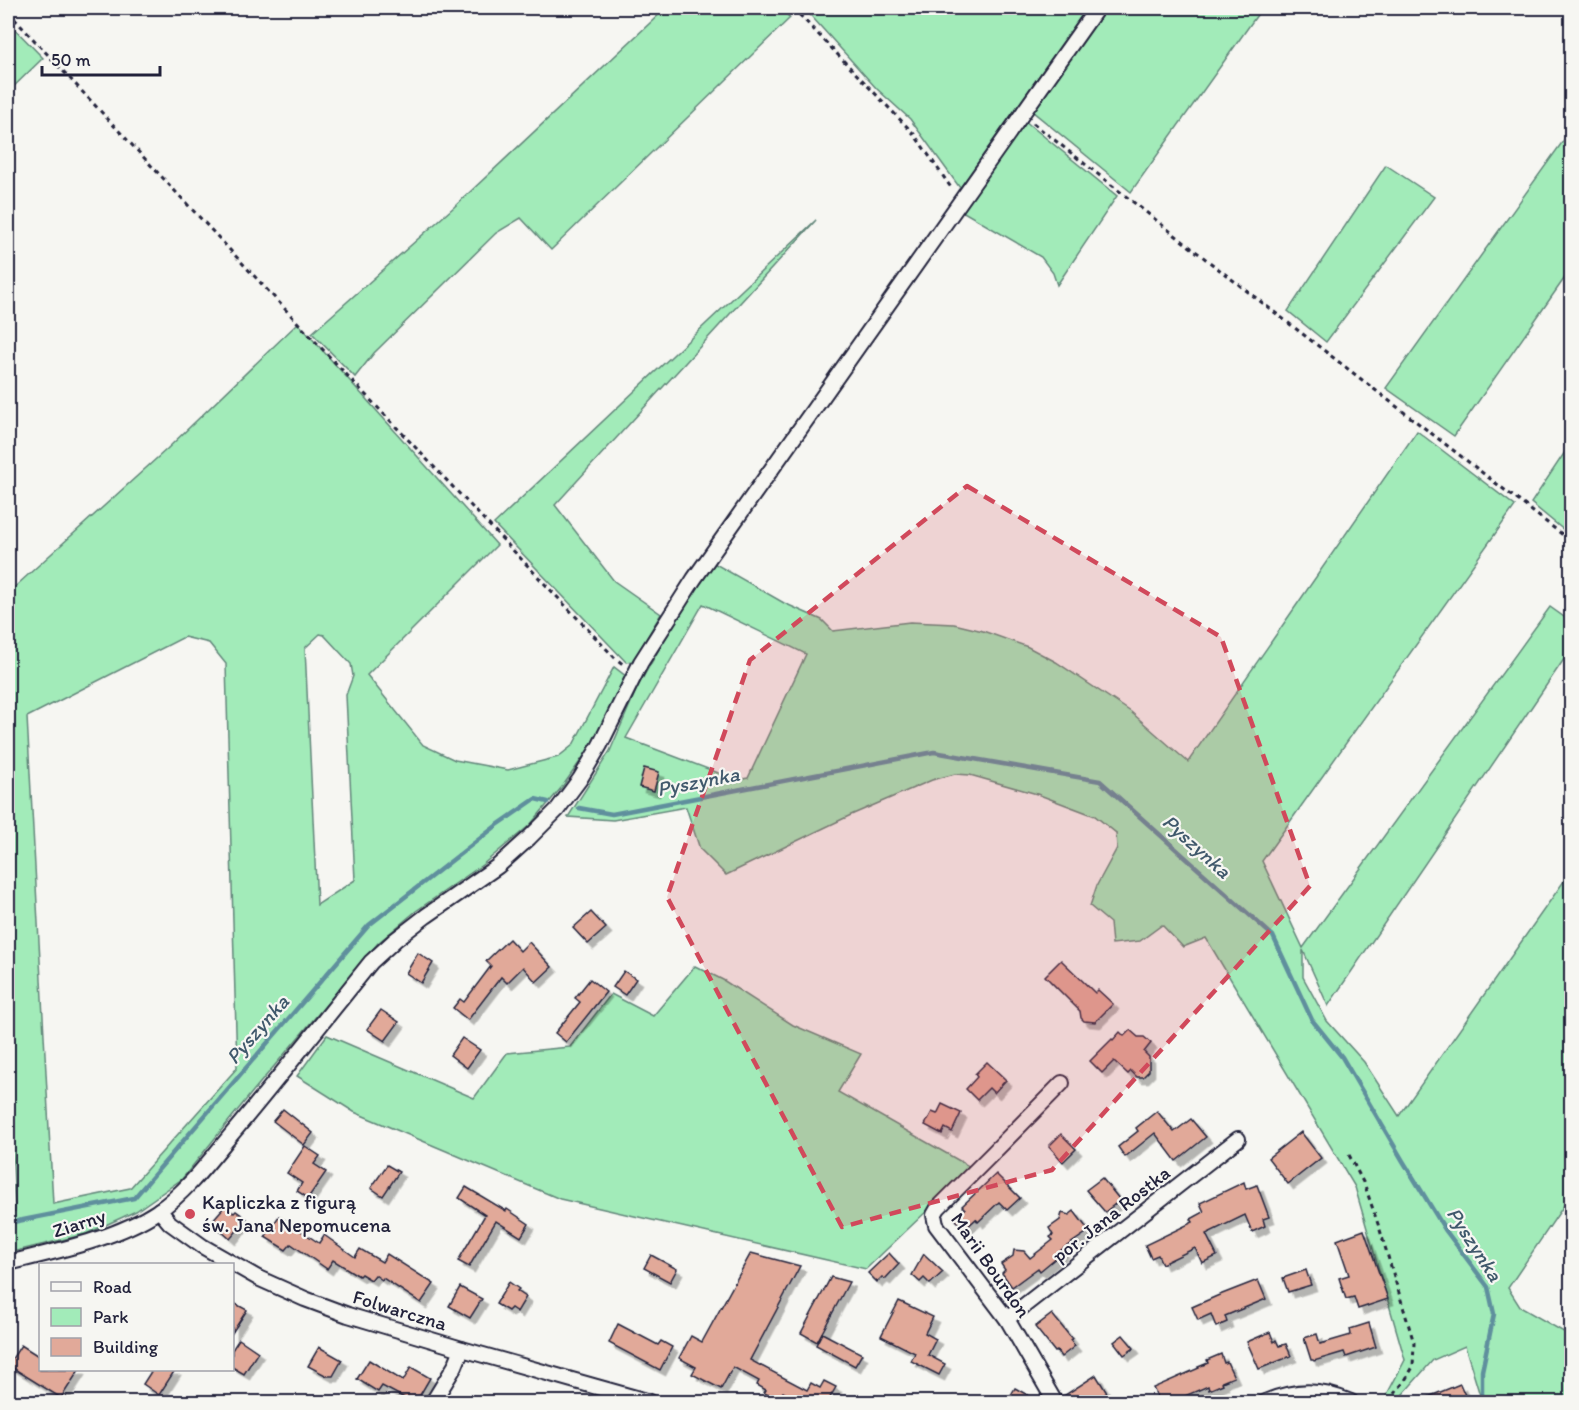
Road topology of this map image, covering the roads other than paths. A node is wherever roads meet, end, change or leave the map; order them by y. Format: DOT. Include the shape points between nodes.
graph roads {
  1 [pos="1097,8"];
  2 [pos="1062,1083"];
  3 [pos="1238,1139"];
  4 [pos="159,1210"];
  5 [pos="8,1263"];
  6 [pos="232,1263"];
  7 [pos="234,1264"];
  8 [pos="1007,1319"];
  9 [pos="462,1349"];
  10 [pos="433,1402"];
  11 [pos="650,1402"];
  12 [pos="1055,1402"];
  13 [pos="1265,1402"];
  14 [pos="1351,1402"];
  1 -- 4 [label="street, Ziarny" via="694,579 635,674 580,779 557,810 498,866 426,916 372,962 210,1161"];
  2 -- 8 [label="street, Marii Bourdon" via="934,1215 936,1225"];
  3 -- 8 [label="street, por. Jana Rostka"];
  4 -- 5 [label="street, Ziarny" via="93,1240"];
  4 -- 6 [label="street, Folwarczna" via="170,1223"];
  7 -- 9 [label="street, Folwarczna" via="348,1315"];
  8 -- 12 [label="street, Marii Bourdon"];
  9 -- 10 [label="street"];
  9 -- 11 [label="street, Folwarczna"];
  13 -- 14 [label="street" via="1304,1392"];
}
